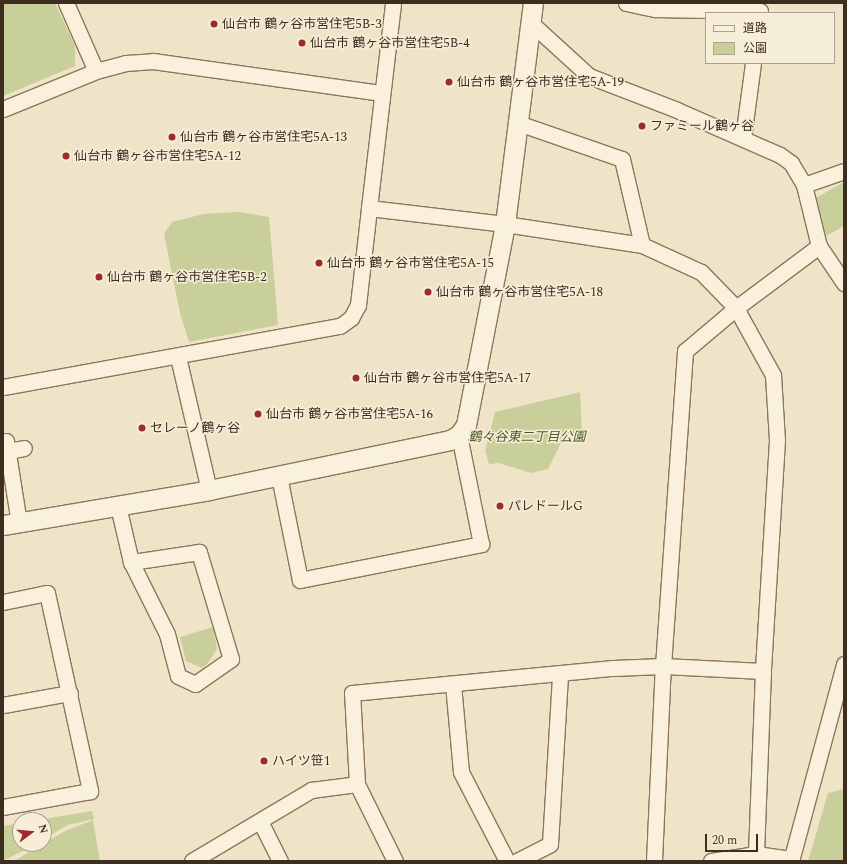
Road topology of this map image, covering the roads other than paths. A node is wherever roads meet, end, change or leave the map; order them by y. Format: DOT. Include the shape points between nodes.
graph roads {
  1 [pos="66,3"];
  2 [pos="393,3"];
  3 [pos="534,3"];
  4 [pos="626,3"];
  5 [pos="760,9"];
  6 [pos="531,23"];
  7 [pos="753,64"];
  8 [pos="96,71"];
  9 [pos="382,93"];
  10 [pos="3,109"];
  11 [pos="518,123"];
  12 [pos="743,138"];
  13 [pos="844,171"];
  14 [pos="804,185"];
  15 [pos="369,208"];
  16 [pos="505,224"];
  17 [pos="642,245"];
  18 [pos="819,246"];
  19 [pos="844,283"];
  20 [pos="736,308"];
  21 [pos="178,357"];
  22 [pos="3,387"];
  23 [pos="459,435"];
  24 [pos="24,448"];
  25 [pos="279,476"];
  26 [pos="209,490"];
  27 [pos="118,506"];
  28 [pos="11,524"];
  29 [pos="131,562"];
  30 [pos="3,602"];
  31 [pos="844,664"];
  32 [pos="663,666"];
  33 [pos="763,671"];
  34 [pos="560,674"];
  35 [pos="453,684"];
  36 [pos="70,693"];
  37 [pos="3,705"];
  38 [pos="357,784"];
  39 [pos="3,807"];
  40 [pos="260,821"];
  41 [pos="756,854"];
  42 [pos="791,860"];
  43 [pos="192,861"];
  44 [pos="280,861"];
  45 [pos="395,861"];
  46 [pos="507,861"];
  47 [pos="518,861"];
  48 [pos="654,861"];
  49 [pos="711,861"];
  1 -- 8 [label="street"];
  2 -- 9 [label="street"];
  3 -- 6 [label="street"];
  4 -- 5 [label="street" via="655,9"];
  6 -- 11 [label="street"];
  6 -- 12 [label="street" via="589,76"];
  7 -- 12 [label="street"];
  8 -- 9 [label="street" via="126,63 153,60"];
  8 -- 10 [label="street"];
  9 -- 15 [label="street"];
  11 -- 16 [label="street"];
  11 -- 17 [label="street" via="622,159"];
  12 -- 14 [label="street" via="786,159"];
  13 -- 14 [label="street"];
  14 -- 18 [label="street"];
  15 -- 16 [label="street"];
  15 -- 21 [label="street" via="358,305 351,318 340,326"];
  16 -- 17 [label="street"];
  16 -- 23 [label="street" via="466,425"];
  17 -- 20 [label="street" via="701,272"];
  18 -- 19 [label="street"];
  18 -- 20 [label="street"];
  20 -- 32 [label="street" via="685,351"];
  20 -- 33 [label="street" via="773,375 777,440"];
  21 -- 22 [label="street"];
  21 -- 26 [label="street"];
  23 -- 25 [label="street" via="450,440"];
  23 -- 25 [label="street" via="481,544 300,580"];
  24 -- 28 [label="street" via="6,446"];
  25 -- 26 [label="street"];
  26 -- 27 [label="street"];
  27 -- 28 [label="street"];
  27 -- 29 [label="street"];
  29 -- 29 [label="street" via="167,634 178,676 195,684 231,659 199,552"];
  30 -- 36 [label="street" via="47,593"];
  31 -- 42 [label="street"];
  32 -- 33 [label="street"];
  32 -- 34 [label="street"];
  32 -- 48 [label="street"];
  33 -- 41 [label="street"];
  34 -- 35 [label="street"];
  34 -- 47 [label="street" via="550,844"];
  35 -- 38 [label="street" via="352,693"];
  35 -- 46 [label="street" via="461,772"];
  36 -- 37 [label="street"];
  36 -- 39 [label="street" via="90,791"];
  38 -- 40 [label="street" via="311,790"];
  38 -- 45 [label="street"];
  40 -- 43 [label="street"];
  40 -- 44 [label="street"];
  41 -- 42 [label="street"];
  41 -- 49 [label="street"];
}
